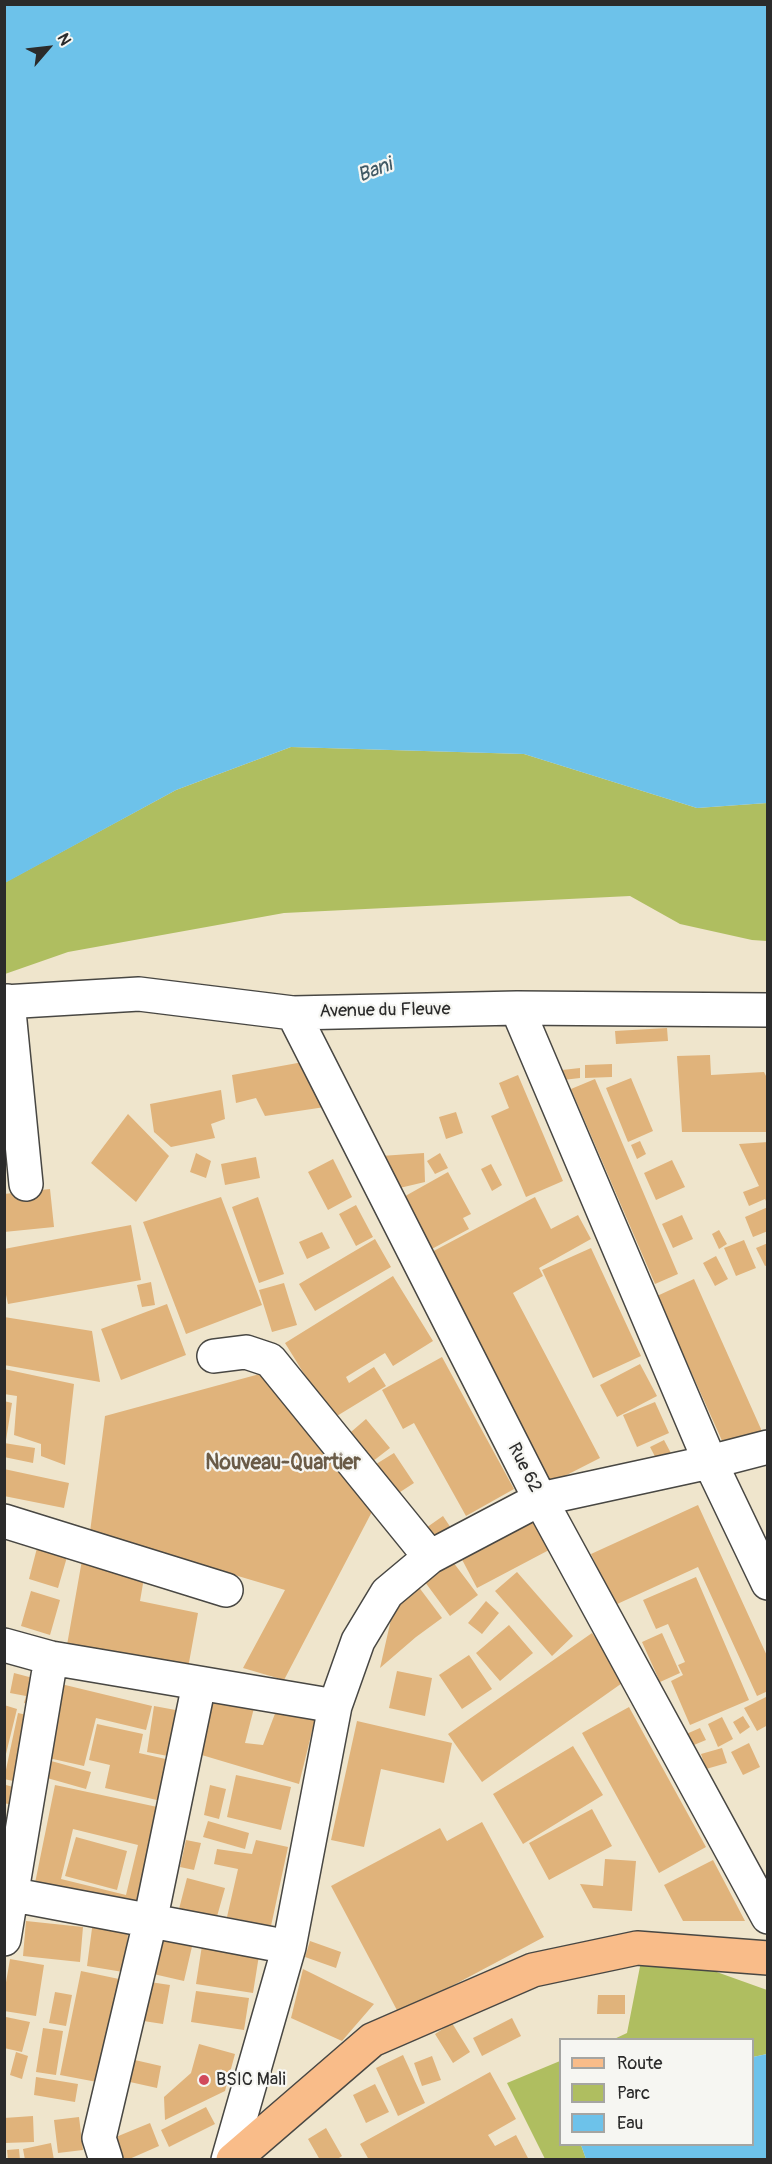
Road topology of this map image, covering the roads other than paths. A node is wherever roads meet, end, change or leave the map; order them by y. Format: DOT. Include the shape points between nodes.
graph roads {
  1 [pos="6,1001"];
  2 [pos="517,1008"];
  3 [pos="293,1013"];
  4 [pos="765,1017"];
  5 [pos="26,1184"];
  6 [pos="214,1356"];
  7 [pos="768,1447"];
  8 [pos="710,1462"];
  9 [pos="540,1499"];
  10 [pos="4,1521"];
  11 [pos="430,1557"];
  12 [pos="768,1583"];
  13 [pos="226,1590"];
  14 [pos="4,1645"];
  15 [pos="51,1658"];
  16 [pos="199,1684"];
  17 [pos="335,1706"];
  18 [pos="9,1894"];
  19 [pos="768,1917"];
  20 [pos="150,1922"];
  21 [pos="4,1939"];
  22 [pos="289,1947"];
  23 [pos="768,1958"];
  24 [pos="106,2160"];
  25 [pos="231,2160"];
  1 -- 3 [label="street, Avenue du Fleuve" via="139,994"];
  1 -- 5 [label="street"];
  2 -- 3 [label="street, Avenue du Fleuve"];
  2 -- 4 [label="street, Avenue du Fleuve"];
  2 -- 8 [label="street"];
  3 -- 9 [label="street, Rue 62"];
  6 -- 11 [label="street" via="246,1352 270,1360"];
  7 -- 8 [label="street"];
  8 -- 9 [label="street"];
  8 -- 12 [label="street"];
  9 -- 11 [label="street"];
  9 -- 19 [label="street, Rue 62"];
  10 -- 13 [label="street"];
  11 -- 17 [label="street" via="387,1593 358,1641"];
  14 -- 15 [label="street"];
  15 -- 16 [label="street"];
  15 -- 18 [label="street"];
  16 -- 17 [label="street"];
  16 -- 20 [label="street"];
  17 -- 22 [label="street"];
  18 -- 20 [label="street"];
  18 -- 21 [label="street"];
  20 -- 22 [label="street"];
  20 -- 24 [label="street" via="99,2138"];
  22 -- 25 [label="street"];
  23 -- 25 [label="main road" via="637,1948 533,1970 372,2040"];
}
